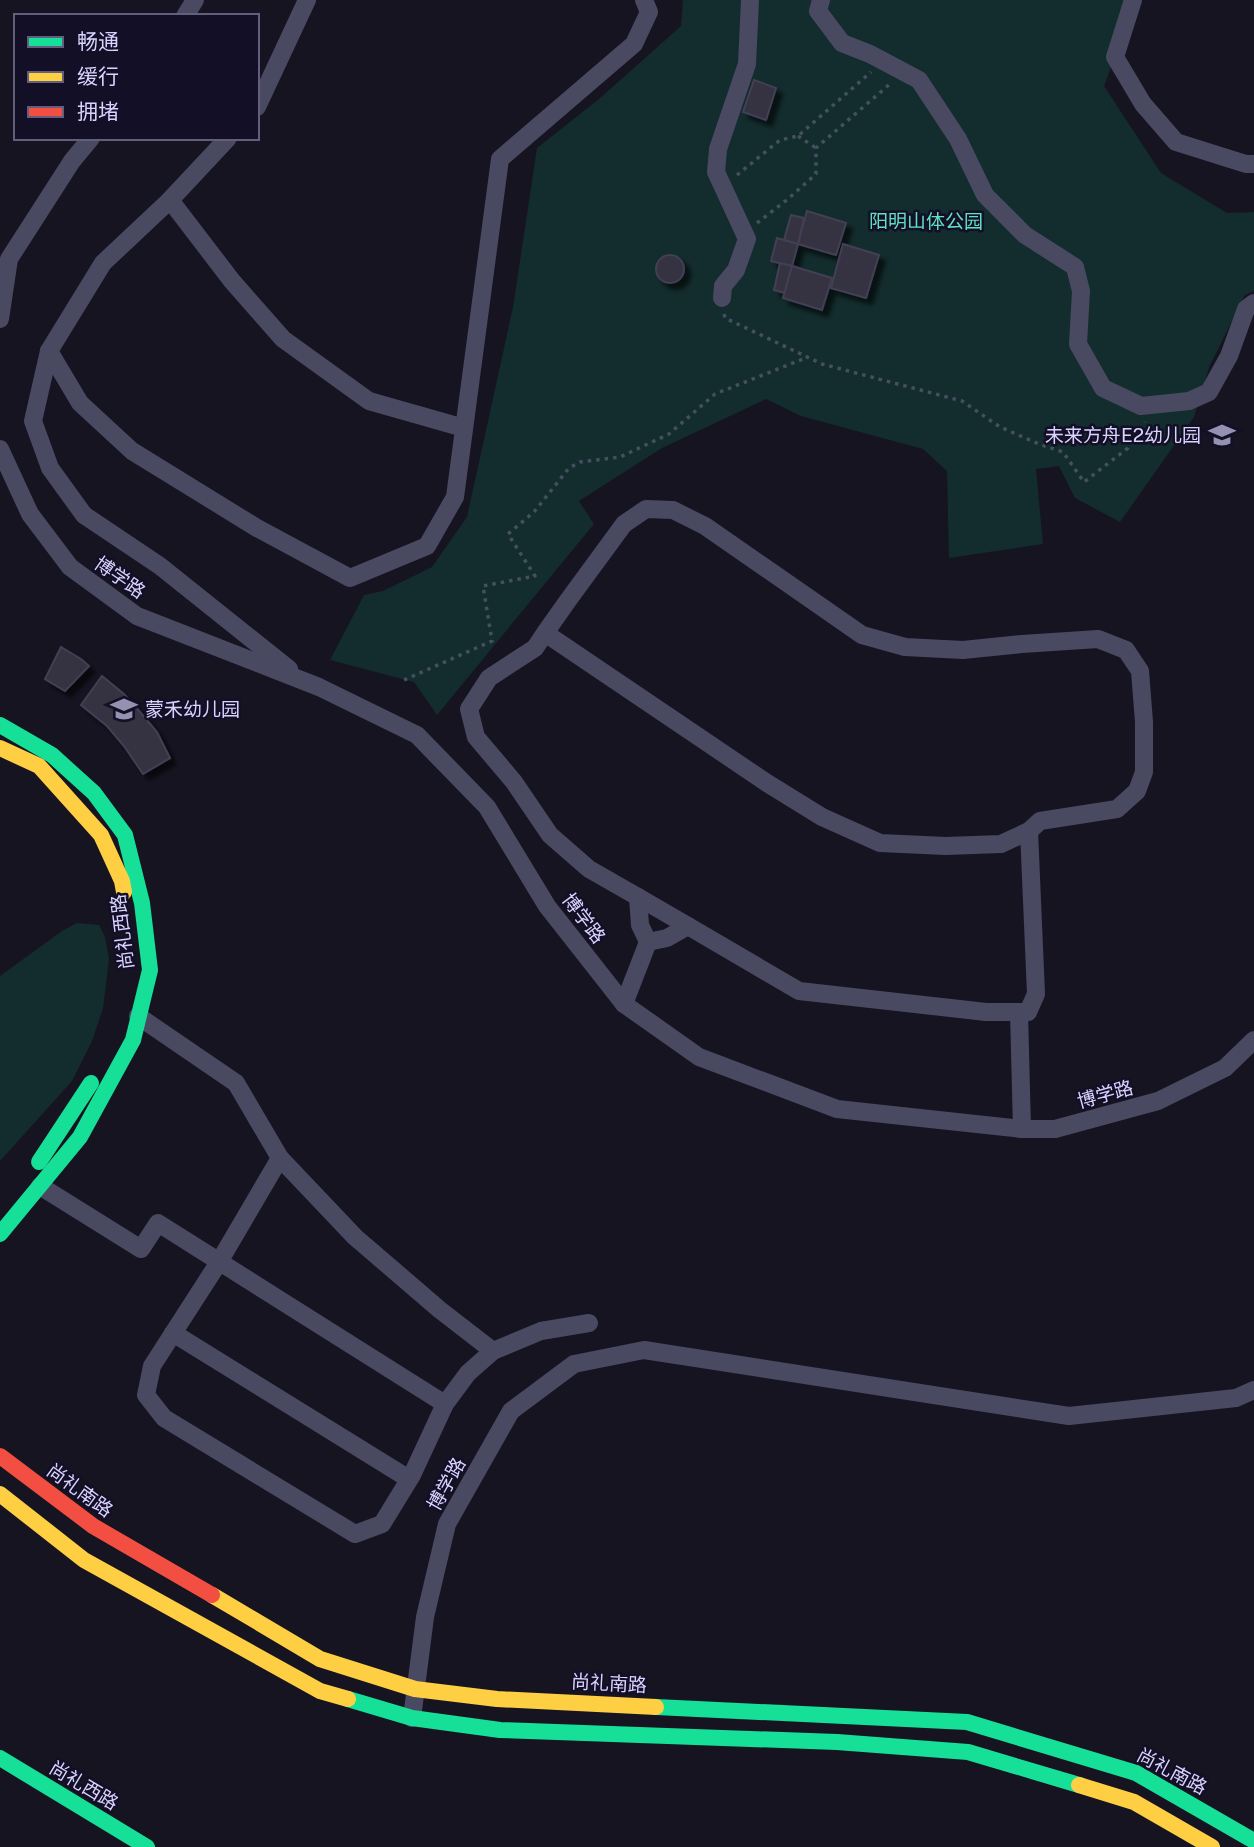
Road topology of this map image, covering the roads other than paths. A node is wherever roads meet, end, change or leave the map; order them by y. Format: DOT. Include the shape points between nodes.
graph roads {
  1 [pos="307,0"];
  2 [pos="644,0"];
  3 [pos="750,0"];
  4 [pos="821,0"];
  5 [pos="1133,0"];
  6 [pos="259,103"];
  7 [pos="89,140"];
  8 [pos="226,140"];
  9 [pos="1254,164"];
  10 [pos="170,200"];
  11 [pos="722,298"];
  12 [pos="1254,303"];
  13 [pos="0,319"];
  14 [pos="49,351"];
  15 [pos="464,428"];
  16 [pos="0,449"];
  17 [pos="545,634"];
  18 [pos="303,680"];
  19 [pos="0,725"];
  20 [pos="0,748"];
  21 [pos="1029,831"];
  22 [pos="638,897"];
  23 [pos="126,908"];
  24 [pos="688,926"];
  25 [pos="648,942"];
  26 [pos="624,1004"];
  27 [pos="1019,1012"];
  28 [pos="138,1016"];
  29 [pos="1254,1040"];
  30 [pos="106,1059"];
  31 [pos="1022,1129"];
  32 [pos="281,1158"];
  33 [pos="33,1182"];
  34 [pos="0,1234"];
  35 [pos="219,1262"];
  36 [pos="589,1323"];
  37 [pos="173,1333"];
  38 [pos="493,1351"];
  39 [pos="1254,1390"];
  40 [pos="445,1404"];
  41 [pos="0,1457"];
  42 [pos="409,1479"];
  43 [pos="0,1494"];
  44 [pos="415,1689"];
  45 [pos="412,1718"];
  46 [pos="0,1758"];
  47 [pos="1254,1841"];
  48 [pos="146,1847"];
  49 [pos="1212,1847"];
  1 -- 6 [label="street"];
  2 -- 15 [label="street" via="649,12 634,44 500,159"];
  3 -- 11 [label="street" via="747,64 718,149 716,172 747,239 736,270 723,286"];
  4 -- 12 [label="street" via="818,11 842,43 919,80 958,139 985,195 1025,235 1074,267 1081,291 1078,344 1103,388 1141,406 1189,401 1209,392 1246,309"];
  5 -- 9 [label="street" via="1115,57 1143,104 1176,142"];
  7 -- 13 [label="street" via="9,258"];
  8 -- 10 [label="street"];
  10 -- 14 [label="street" via="103,263"];
  10 -- 15 [label="street" via="283,339 369,401"];
  14 -- 15 [label="street" via="80,402 132,451 257,528 350,578 427,546 454,497"];
  14 -- 18 [label="street" via="33,421 50,468 84,515 160,566"];
  16 -- 18 [label="street, 博学路" via="30,514 69,567 137,615"];
  17 -- 21 [label="street" via="767,783 822,817 880,843 1001,844"];
  17 -- 21 [label="street" via="624,524 646,509 673,510 705,527 862,635 917,648 963,650 1098,639 1126,650 1140,671 1144,722 1144,772 1137,791 1117,809 1040,821"];
  17 -- 22 [label="street" via="535,648 489,678 469,709 476,737 550,835 589,869"];
  18 -- 26 [label="street, 博学路" via="417,735 487,807 547,906"];
  19 -- 28 [label="main road, 尚礼西路" via="52,755 94,793 125,835 142,903 150,970"];
  20 -- 23 [label="main road, 尚礼西路" via="38,766 101,835 122,881"];
  21 -- 27 [label="street" via="1036,994 1028,1012"];
  22 -- 24 [label="street"];
  22 -- 25 [label="street" via="640,925"];
  24 -- 25 [label="street"];
  24 -- 27 [label="street" via="799,991"];
  25 -- 26 [label="street"];
  26 -- 31 [label="street, 博学路" via="699,1057 837,1109"];
  27 -- 31 [label="street"];
  28 -- 32 [label="street" via="236,1083"];
  28 -- 33 [label="main road, 尚礼西路" via="133,1040 80,1137"];
  29 -- 31 [label="street, 博学路" via="1225,1068 1158,1101 1055,1129"];
  30 -- 33 [label="main road, 尚礼西路"];
  32 -- 35 [label="street"];
  32 -- 38 [label="street" via="355,1237"];
  33 -- 34 [label="main road, 尚礼西路"];
  33 -- 35 [label="street" via="141,1249 158,1223"];
  35 -- 37 [label="street"];
  35 -- 40 [label="street"];
  36 -- 38 [label="street" via="541,1331"];
  37 -- 42 [label="street"];
  37 -- 42 [label="street" via="152,1366 146,1395 164,1418 355,1534 382,1524"];
  38 -- 40 [label="street" via="468,1373"];
  39 -- 44 [label="street, 博学路" via="1236,1398 1069,1416 644,1350 574,1364 511,1411 447,1524 425,1617"];
  40 -- 42 [label="street"];
  41 -- 44 [label="main road, 尚礼南路" via="93,1527 320,1660"];
  43 -- 45 [label="main road" via="84,1560 320,1691"];
  44 -- 45 [label="street, 博学路"];
  44 -- 47 [label="main road, 尚礼南路" via="497,1699 967,1722 1136,1773"];
  45 -- 49 [label="main road" via="500,1730 836,1742 968,1752 1134,1802"];
  46 -- 48 [label="main road, 尚礼西路"];
}
